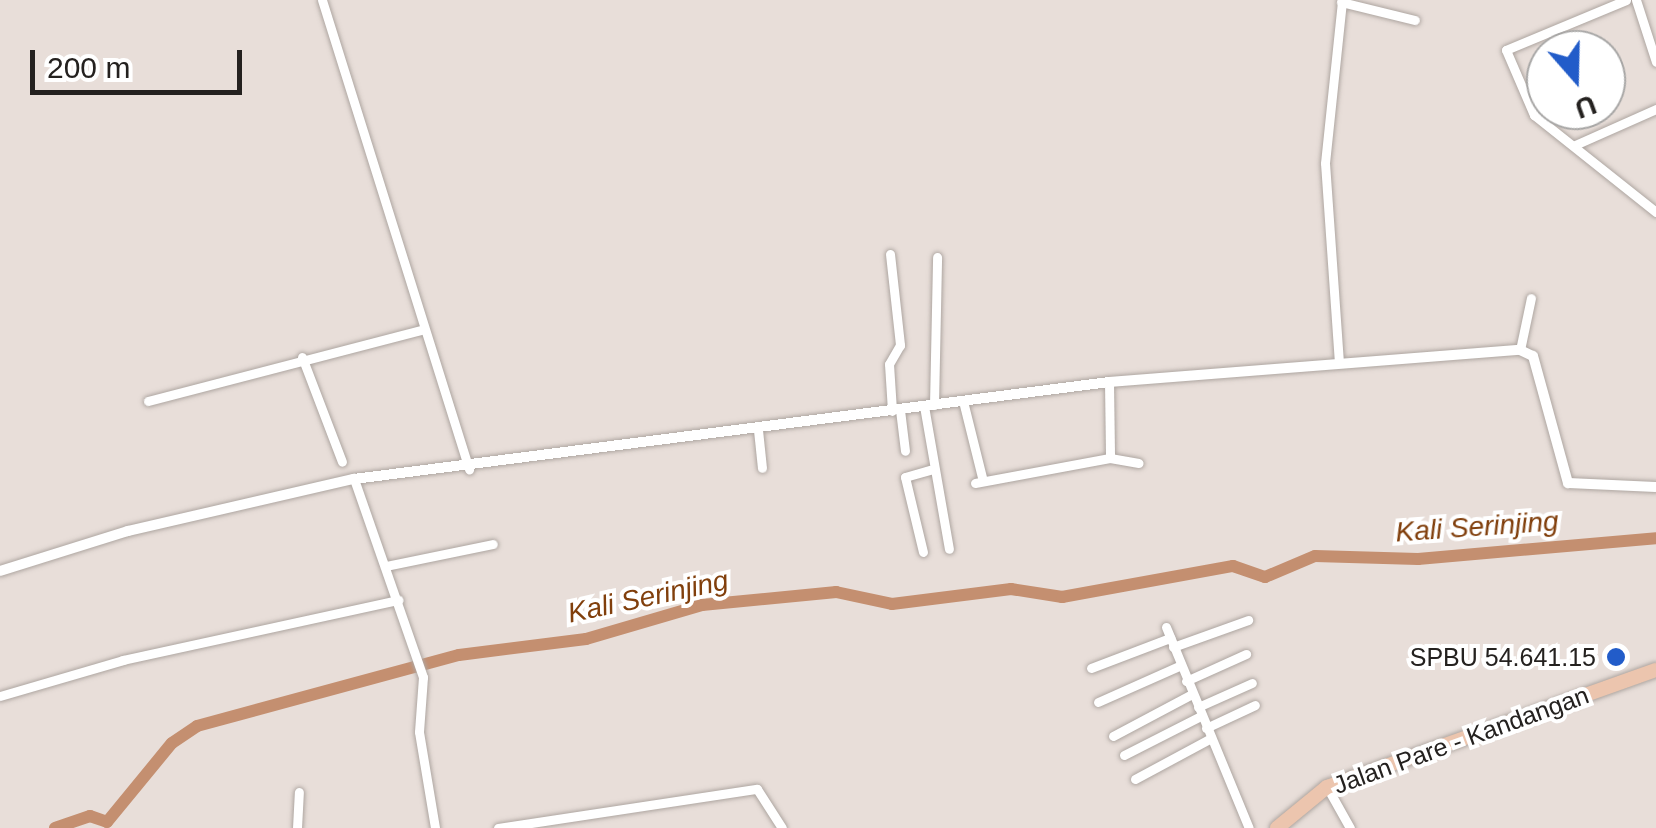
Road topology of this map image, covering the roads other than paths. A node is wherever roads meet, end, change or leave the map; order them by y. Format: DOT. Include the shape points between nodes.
graph roads {
  1 [pos="322,0"];
  2 [pos="1626,0"];
  3 [pos="1636,0"];
  4 [pos="1342,1"];
  5 [pos="1415,20"];
  6 [pos="1656,62"];
  7 [pos="1656,109"];
  8 [pos="1575,145"];
  9 [pos="1656,212"];
  10 [pos="890,254"];
  11 [pos="937,258"];
  12 [pos="1531,298"];
  13 [pos="424,329"];
  14 [pos="1520,350"];
  15 [pos="302,357"];
  16 [pos="1339,363"];
  17 [pos="1108,382"];
  18 [pos="963,401"];
  19 [pos="148,402"];
  20 [pos="929,406"];
  21 [pos="896,410"];
  22 [pos="758,430"];
  23 [pos="905,451"];
  24 [pos="1110,458"];
  25 [pos="342,462"];
  26 [pos="1139,462"];
  27 [pos="762,468"];
  28 [pos="469,470"];
  29 [pos="930,470"];
  30 [pos="354,479"];
  31 [pos="1656,487"];
  32 [pos="493,544"];
  33 [pos="949,548"];
  34 [pos="924,552"];
  35 [pos="386,566"];
  36 [pos="0,570"];
  37 [pos="400,600"];
  38 [pos="1248,620"];
  39 [pos="1169,637"];
  40 [pos="1246,654"];
  41 [pos="1179,666"];
  42 [pos="1091,668"];
  43 [pos="1656,670"];
  44 [pos="1186,681"];
  45 [pos="1252,683"];
  46 [pos="1192,694"];
  47 [pos="0,696"];
  48 [pos="1098,702"];
  49 [pos="1255,705"];
  50 [pos="1199,712"];
  51 [pos="1208,733"];
  52 [pos="1113,736"];
  53 [pos="1124,754"];
  54 [pos="1136,779"];
  55 [pos="1328,787"];
  56 [pos="299,792"];
  57 [pos="297,828"];
  58 [pos="435,828"];
  59 [pos="498,828"];
  60 [pos="782,828"];
  61 [pos="1249,828"];
  62 [pos="1277,828"];
  63 [pos="1350,828"];
  1 -- 13 [label="street"];
  2 -- 8 [label="street" via="1506,48 1534,115"];
  3 -- 6 [label="street"];
  4 -- 5 [label="street"];
  4 -- 16 [label="street" via="1326,162"];
  7 -- 8 [label="street"];
  8 -- 9 [label="street"];
  10 -- 21 [label="street" via="900,345 889,364"];
  11 -- 20 [label="street"];
  12 -- 14 [label="street"];
  13 -- 15 [label="street"];
  13 -- 28 [label="street"];
  14 -- 16 [label="street"];
  14 -- 31 [label="street" via="1533,356 1566,482"];
  15 -- 19 [label="street"];
  15 -- 25 [label="street"];
  16 -- 17 [label="street"];
  17 -- 18 [label="street"];
  17 -- 24 [label="street"];
  18 -- 20 [label="street"];
  18 -- 24 [label="street" via="978,482"];
  20 -- 21 [label="street"];
  20 -- 29 [label="street" via="937,463"];
  21 -- 22 [label="street"];
  21 -- 23 [label="street"];
  22 -- 27 [label="street"];
  22 -- 28 [label="street"];
  24 -- 26 [label="street"];
  28 -- 30 [label="street"];
  29 -- 33 [label="street"];
  29 -- 34 [label="street" via="905,477"];
  30 -- 35 [label="street"];
  30 -- 36 [label="street" via="128,530"];
  32 -- 35 [label="street"];
  35 -- 37 [label="street"];
  37 -- 47 [label="street" via="123,660"];
  37 -- 58 [label="street" via="422,671 419,732"];
  38 -- 39 [label="street"];
  39 -- 41 [label="street"];
  39 -- 42 [label="street"];
  40 -- 44 [label="street"];
  41 -- 44 [label="street"];
  41 -- 48 [label="street"];
  43 -- 55 [label="main road, Jalan Pare - Kandangan"];
  44 -- 46 [label="street"];
  45 -- 50 [label="street"];
  46 -- 50 [label="street"];
  46 -- 52 [label="street"];
  49 -- 51 [label="street"];
  50 -- 51 [label="street"];
  50 -- 53 [label="street"];
  51 -- 54 [label="street"];
  51 -- 61 [label="street"];
  55 -- 62 [label="main road, Jalan Pare - Kandangan"];
  55 -- 63 [label="street"];
  56 -- 57 [label="street"];
  59 -- 60 [label="street" via="757,789"];
}
